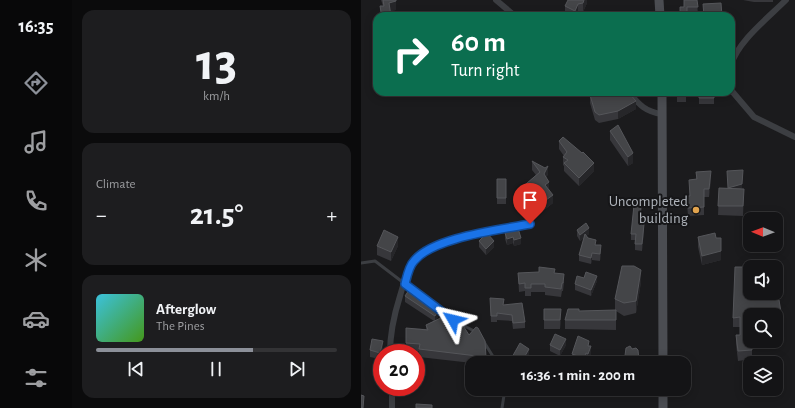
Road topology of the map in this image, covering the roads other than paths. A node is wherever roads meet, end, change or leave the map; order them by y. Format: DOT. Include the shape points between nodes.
graph roads {
  1 [pos="495,0"];
  2 [pos="659,0"];
  3 [pos="786,0"];
  4 [pos="510,12"];
  5 [pos="660,12"];
  6 [pos="735,54"];
  7 [pos="735,94"];
  8 [pos="632,96"];
  9 [pos="662,96"];
  10 [pos="662,114"];
  11 [pos="795,137"];
  12 [pos="530,224"];
  13 [pos="361,263"];
  14 [pos="405,284"];
  15 [pos="414,291"];
  16 [pos="436,307"];
  17 [pos="480,334"];
  18 [pos="483,340"];
  19 [pos="391,344"];
  20 [pos="493,356"];
  21 [pos="663,356"];
  22 [pos="392,396"];
  23 [pos="504,396"];
  24 [pos="663,396"];
  25 [pos="392,408"];
  26 [pos="502,408"];
  27 [pos="663,408"];
  1 -- 4 [label="street"];
  2 -- 5 [label="main road"];
  3 -- 6 [label="street"];
  7 -- 11 [label="street" via="755,117"];
  8 -- 10 [label="street" via="640,106"];
  9 -- 10 [label="main road"];
  10 -- 21 [label="main road"];
  12 -- 14 [label="street" via="440,243 422,252 412,262"];
  13 -- 14 [label="lane" via="375,260"];
  14 -- 15 [label="lane"];
  14 -- 19 [label="street" via="394,317"];
  16 -- 17 [label="lane" via="453,320"];
  18 -- 20 [label="lane"];
  22 -- 25 [label="street"];
  23 -- 26 [label="lane"];
  24 -- 27 [label="main road"];
}
